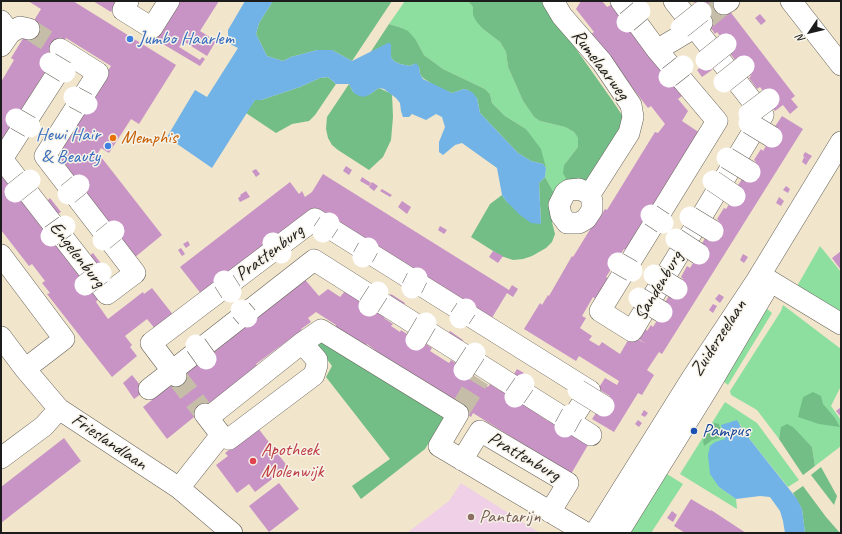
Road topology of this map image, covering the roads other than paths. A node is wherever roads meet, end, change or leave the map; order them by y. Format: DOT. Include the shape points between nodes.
graph roads {
  1 [pos="128,1"];
  2 [pos="169,1"];
  3 [pos="553,1"];
  4 [pos="621,1"];
  5 [pos="674,1"];
  6 [pos="791,1"];
  7 [pos="696,21"];
  8 [pos="726,44"];
  9 [pos="658,50"];
  10 [pos="61,60"];
  11 [pos="706,60"];
  12 [pos="841,65"];
  13 [pos="744,66"];
  14 [pos="724,82"];
  15 [pos="769,99"];
  16 [pos="772,137"];
  17 [pos="841,142"];
  18 [pos="727,158"];
  19 [pos="841,166"];
  20 [pos="750,172"];
  21 [pos="713,181"];
  22 [pos="590,194"];
  23 [pos="735,196"];
  24 [pos="690,217"];
  25 [pos="713,231"];
  26 [pos="676,239"];
  27 [pos="1,254"];
  28 [pos="699,254"];
  29 [pos="654,274"];
  30 [pos="765,278"];
  31 [pos="677,289"];
  32 [pos="639,298"];
  33 [pos="662,312"];
  34 [pos="841,324"];
  35 [pos="1,337"];
  36 [pos="505,338"];
  37 [pos="302,343"];
  38 [pos="476,368"];
  39 [pos="25,369"];
  40 [pos="174,374"];
  41 [pos="149,389"];
  42 [pos="578,390"];
  43 [pos="604,406"];
  44 [pos="58,409"];
  45 [pos="569,421"];
  46 [pos="221,434"];
  47 [pos="591,435"];
  48 [pos="1,458"];
  49 [pos="462,460"];
  50 [pos="179,488"];
  51 [pos="550,512"];
  52 [pos="232,533"];
  53 [pos="586,533"];
  54 [pos="595,533"];
  55 [pos="618,533"];
  1 -- 2 [label="street" via="123,10 152,28"];
  3 -- 22 [label="street, Rumelaarweg" via="562,16 602,62 631,105 633,118 629,133"];
  4 -- 9 [label="street, Sandenburg"];
  5 -- 7 [label="street, Sandenburg"];
  6 -- 12 [label="street"];
  7 -- 9 [label="street"];
  7 -- 9 [label="street, Sandenburg" via="763,115 632,331 600,311 717,121"];
  8 -- 11 [label="street, bridge"];
  10 -- 10 [label="street, Engelenburg" via="98,73 45,156 135,273 107,294 2,159"];
  13 -- 14 [label="street, bridge"];
  15 -- 16 [label="street, bridge" via="749,118"];
  17 -- 30 [label="street, Zuiderzeelaan"];
  18 -- 20 [label="street, bridge"];
  19 -- 30 [label="street, Zuiderzeelaan"];
  21 -- 23 [label="street, bridge"];
  24 -- 25 [label="street, bridge"];
  26 -- 28 [label="street, bridge"];
  27 -- 39 [label="street" via="64,339"];
  29 -- 31 [label="street, bridge"];
  30 -- 34 [label="street"];
  30 -- 54 [label="street, Zuiderzeelaan"];
  30 -- 55 [label="street, Zuiderzeelaan" via="708,388"];
  32 -- 33 [label="street, bridge"];
  35 -- 39 [label="street, Frieslandlaan"];
  36 -- 38 [label="street"];
  36 -- 40 [label="street, Prattenburg" via="315,219 151,343"];
  36 -- 45 [label="street, Prattenburg" via="590,391"];
  37 -- 46 [label="street, Prattenburg" via="207,415"];
  37 -- 46 [label="street" via="317,360 314,375 229,439"];
  37 -- 49 [label="street, Prattenburg" via="321,330 459,412 439,446"];
  38 -- 40 [label="street, Prattenburg" via="314,260"];
  38 -- 45 [label="street, Prattenburg"];
  39 -- 44 [label="street, Frieslandlaan"];
  40 -- 41 [label="street, Prattenburg"];
  42 -- 43 [label="street, bridge"];
  44 -- 48 [label="street" via="44,426"];
  44 -- 50 [label="street, Frieslandlaan"];
  45 -- 47 [label="street, Prattenburg"];
  46 -- 50 [label="street"];
  49 -- 51 [label="street, Prattenburg"];
  49 -- 51 [label="street, Prattenburg" via="480,431 568,483"];
  50 -- 52 [label="street, Frieslandlaan"];
  51 -- 53 [label="street, Prattenburg"];
}
